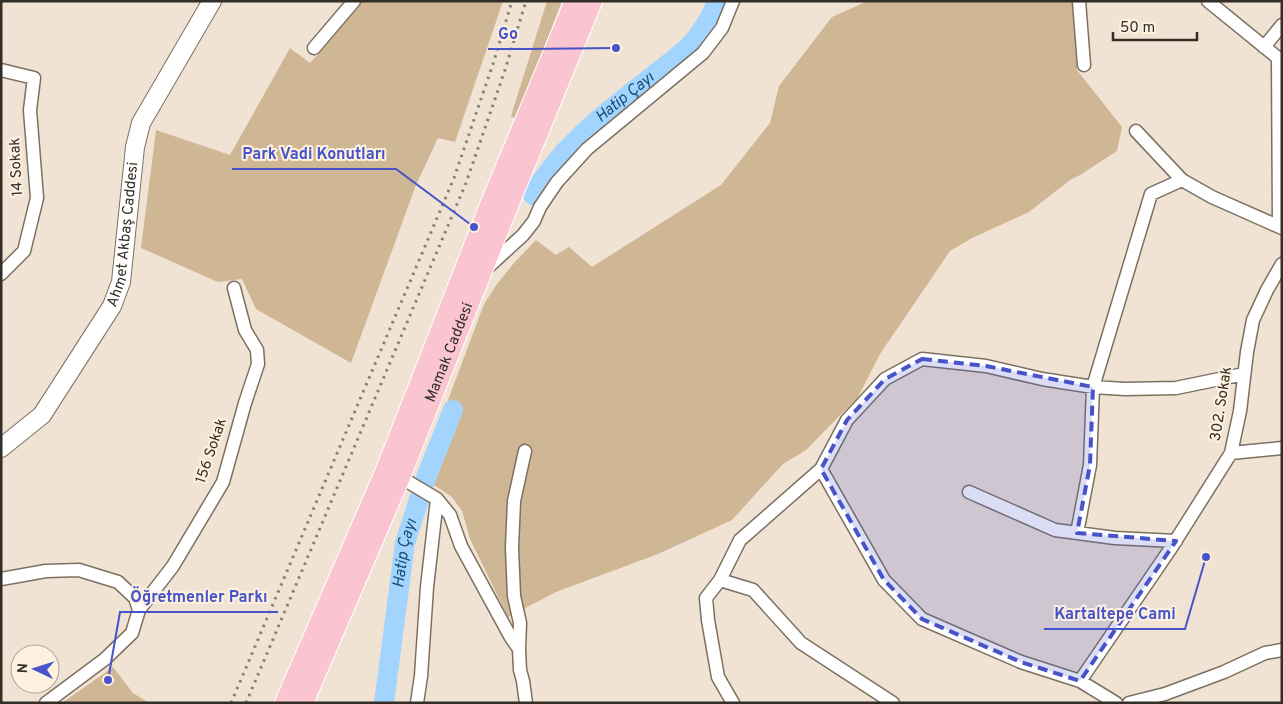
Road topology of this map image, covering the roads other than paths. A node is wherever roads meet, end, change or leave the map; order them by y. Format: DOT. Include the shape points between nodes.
graph roads {
  1 [pos="212,1"];
  2 [pos="354,1"];
  3 [pos="575,1"];
  4 [pos="592,1"];
  5 [pos="733,1"];
  6 [pos="1079,1"];
  7 [pos="1208,1"];
  8 [pos="1282,25"];
  9 [pos="1264,47"];
  10 [pos="314,48"];
  11 [pos="1280,59"];
  12 [pos="1084,65"];
  13 [pos="1,70"];
  14 [pos="1136,131"];
  15 [pos="1182,180"];
  16 [pos="1280,227"];
  17 [pos="1282,264"];
  18 [pos="483,272"];
  19 [pos="1,274"];
  20 [pos="234,288"];
  21 [pos="1244,374"];
  22 [pos="1093,387"];
  23 [pos="1,448"];
  24 [pos="1282,448"];
  25 [pos="526,451"];
  26 [pos="1231,453"];
  27 [pos="821,469"];
  28 [pos="400,477"];
  29 [pos="969,492"];
  30 [pos="434,497"];
  31 [pos="1077,533"];
  32 [pos="1176,541"];
  33 [pos="1,579"];
  34 [pos="720,580"];
  35 [pos="139,610"];
  36 [pos="519,649"];
  37 [pos="1282,650"];
  38 [pos="1080,681"];
  39 [pos="46,703"];
  40 [pos="285,703"];
  41 [pos="303,703"];
  42 [pos="417,703"];
  43 [pos="526,703"];
  44 [pos="732,703"];
  45 [pos="893,703"];
  46 [pos="1116,703"];
  47 [pos="1128,703"];
  1 -- 23 [label="street, Ahmet Akbaş Caddesi" via="141,123 135,147 121,282 112,306 42,415"];
  2 -- 10 [label="street"];
  3 -- 40 [label="main road, Mamak Caddesi" via="386,470"];
  4 -- 18 [label="main road, Mamak Caddesi"];
  5 -- 18 [label="street" via="722,28 703,53 587,149 557,182 524,235"];
  6 -- 12 [label="street"];
  7 -- 9 [label="street"];
  8 -- 9 [label="street"];
  9 -- 11 [label="street"];
  11 -- 16 [label="street"];
  13 -- 19 [label="street, 14 Sokak" via="34,78 30,110 37,198 24,251"];
  14 -- 15 [label="street"];
  15 -- 16 [label="street"];
  15 -- 22 [label="street" via="1151,194"];
  17 -- 21 [label="street, 302. Sokak" via="1253,320"];
  18 -- 28 [label="main road, Mamak Caddesi"];
  20 -- 35 [label="street, 156 Sokak" via="245,330 257,350 258,364 222,482 173,566"];
  21 -- 22 [label="street" via="1176,388"];
  21 -- 26 [label="street, 302. Sokak"];
  22 -- 27 [label="street" via="986,366 922,359 885,379 847,420"];
  22 -- 31 [label="street" via="1090,465"];
  24 -- 26 [label="street"];
  25 -- 36 [label="street" via="514,501 512,548 514,596 520,623"];
  26 -- 32 [label="street, 302. Sokak"];
  27 -- 34 [label="street" via="740,540"];
  27 -- 38 [label="street" via="884,580 922,619 1021,662"];
  28 -- 30 [label="street"];
  28 -- 41 [label="main road, Mamak Caddesi"];
  29 -- 31 [label="street" via="1055,530"];
  30 -- 36 [label="street" via="450,516 461,546"];
  30 -- 42 [label="street"];
  31 -- 32 [label="street"];
  32 -- 38 [label="street, 302. Sokak"];
  33 -- 35 [label="street" via="46,571 79,570 118,582 135,598"];
  34 -- 44 [label="street" via="706,598 708,620 718,677"];
  34 -- 45 [label="street" via="753,590 801,643"];
  35 -- 39 [label="street, 156 Sokak" via="132,633 105,660"];
  36 -- 43 [label="street"];
  37 -- 47 [label="street" via="1264,653 1165,694"];
  38 -- 46 [label="street"];
}
